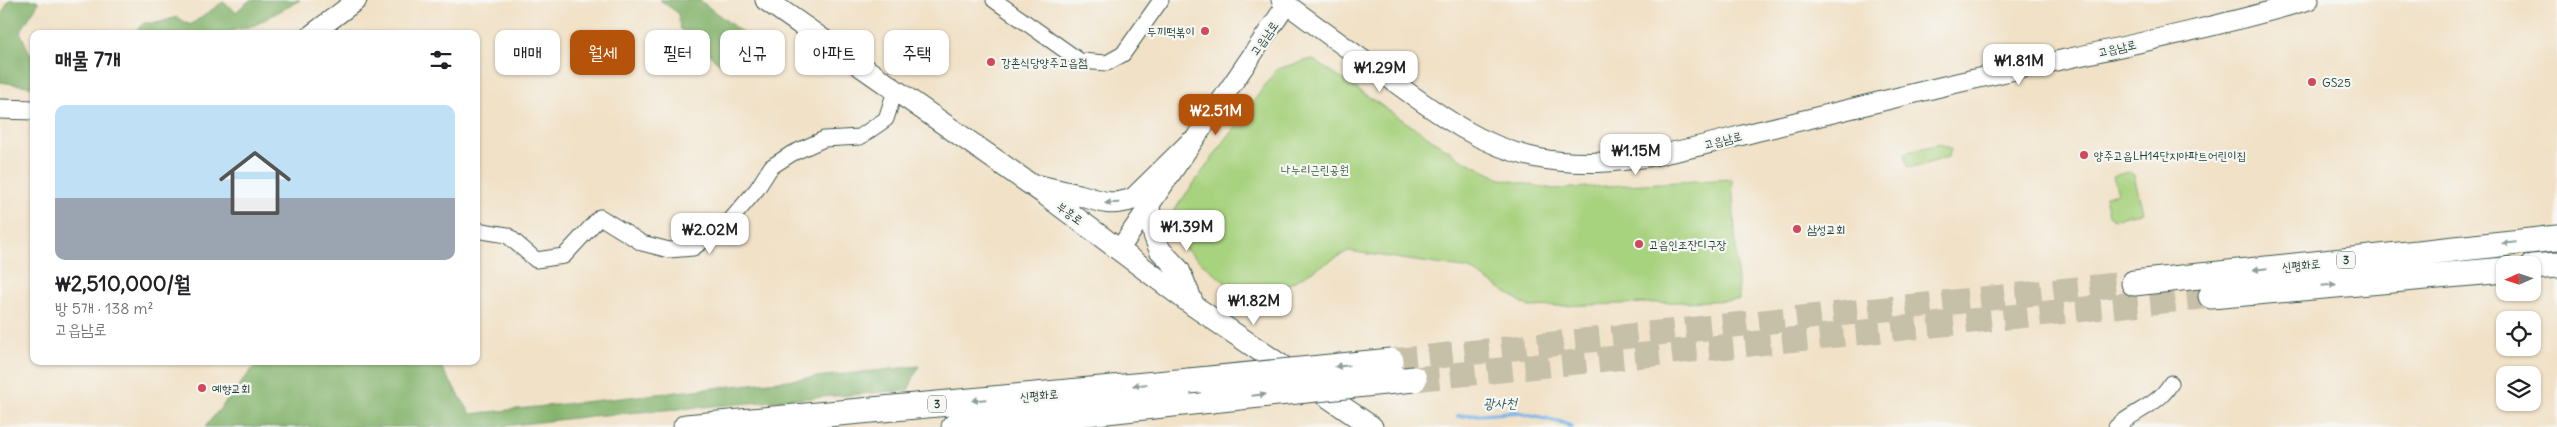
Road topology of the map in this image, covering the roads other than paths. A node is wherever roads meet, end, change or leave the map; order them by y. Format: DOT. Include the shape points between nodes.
graph roads {
  1 [pos="357,0"];
  2 [pos="766,0"];
  3 [pos="994,0"];
  4 [pos="1161,0"];
  5 [pos="2309,0"];
  6 [pos="1286,1"];
  7 [pos="317,30"];
  8 [pos="895,90"];
  9 [pos="0,109"];
  10 [pos="30,110"];
  11 [pos="1190,143"];
  12 [pos="1028,183"];
  13 [pos="1149,207"];
  14 [pos="480,231"];
  15 [pos="2557,238"];
  16 [pos="1119,250"];
  17 [pos="2557,265"];
  18 [pos="2541,266"];
  19 [pos="2496,271"];
  20 [pos="2134,283"];
  21 [pos="2211,296"];
  22 [pos="1194,306"];
  23 [pos="1391,361"];
  24 [pos="1414,379"];
  25 [pos="2171,383"];
  26 [pos="686,427"];
  27 [pos="954,427"];
  28 [pos="1372,427"];
  29 [pos="2116,427"];
  1 -- 7 [label="street"];
  2 -- 8 [label="main road, 부흥로"];
  3 -- 4 [label="street" via="1080,61 1107,63 1123,54"];
  5 -- 6 [label="street, 고읍남로" via="2253,17 1942,86 1658,155 1595,164 1534,157 1471,134 1424,104"];
  6 -- 11 [label="street, 고읍남로"];
  8 -- 12 [label="main road, 부흥로"];
  8 -- 14 [label="street" via="886,119 860,137 824,139 790,154 771,168 728,223 693,248 669,250 642,244 600,217 564,256 536,260 507,235"];
  9 -- 10 [label="street"];
  11 -- 12 [label="main road, one-way" via="1133,199 1123,202 1100,203"];
  11 -- 13 [label="street, 고읍남로"];
  12 -- 16 [label="main road, 부흥로"];
  13 -- 16 [label="street, 고읍남로"];
  13 -- 22 [label="main road" via="1160,250 1179,270"];
  15 -- 20 [label="highway, 신평화로 / 3, one-way"];
  16 -- 22 [label="main road, 부흥로"];
  17 -- 18 [label="highway"];
  21 -- 19 [label="highway, 신평화로 / 3, one-way"];
  22 -- 28 [label="main road, 부흥로"];
  23 -- 26 [label="highway, 신평화로 / 3, one-way, bridge"];
  27 -- 24 [label="highway, 신평화로 / 3, one-way, bridge"];
  25 -- 29 [label="street" via="2158,400 2126,417"];
}
